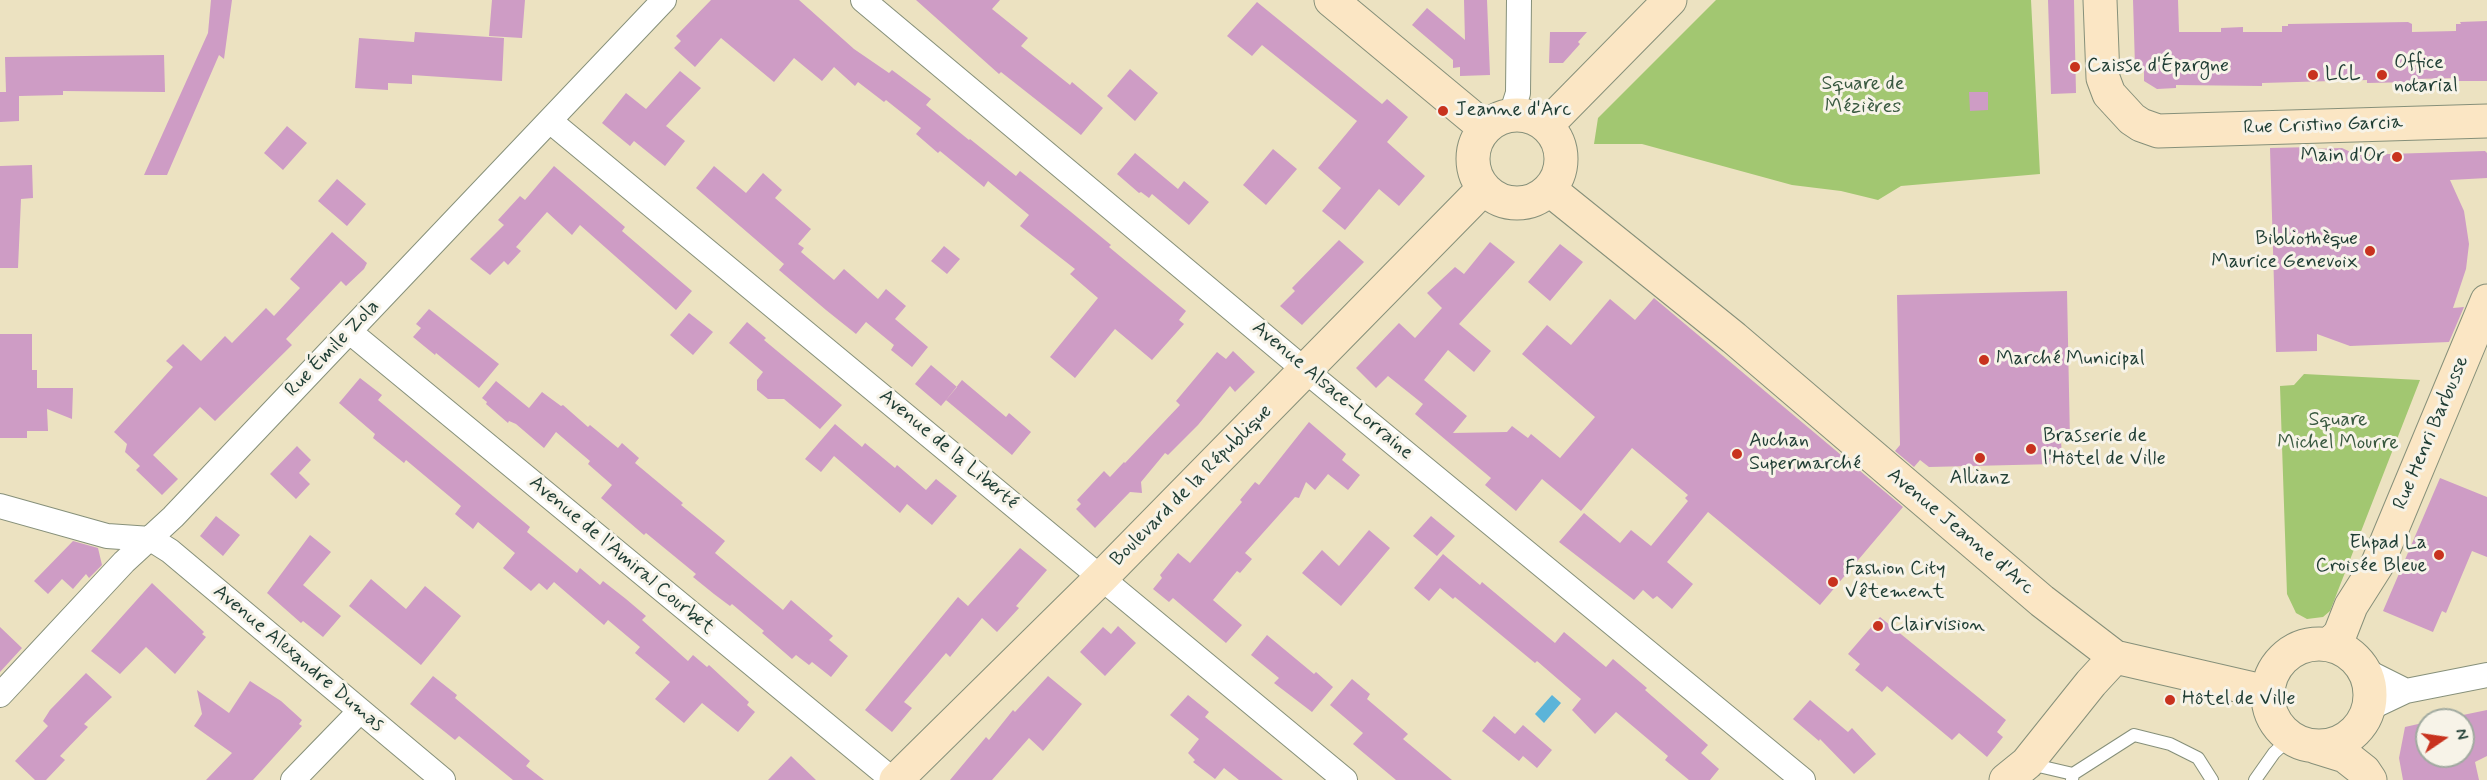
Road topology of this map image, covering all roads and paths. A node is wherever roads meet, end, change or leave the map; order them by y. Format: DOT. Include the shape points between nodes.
graph roads {
  1 [pos="664,0"];
  2 [pos="863,0"];
  3 [pos="1331,0"];
  4 [pos="1519,0"];
  5 [pos="1671,0"];
  6 [pos="2100,0"];
  7 [pos="550,121"];
  8 [pos="2487,121"];
  9 [pos="1498,122"];
  10 [pos="1546,126"];
  11 [pos="1484,188"];
  12 [pos="1549,189"];
  13 [pos="2487,301"];
  14 [pos="350,332"];
  15 [pos="1306,371"];
  16 [pos="0,506"];
  17 [pos="151,539"];
  18 [pos="2377,565"];
  19 [pos="1102,577"];
  20 [pos="2326,644"];
  21 [pos="2115,657"];
  22 [pos="2360,666"];
  23 [pos="2487,675"];
  24 [pos="2406,691"];
  25 [pos="2267,692"];
  26 [pos="0,695"];
  27 [pos="360,711"];
  28 [pos="2366,714"];
  29 [pos="2303,742"];
  30 [pos="2017,771"];
  31 [pos="2367,776"];
  32 [pos="2073,777"];
  33 [pos="293,780"];
  34 [pos="443,780"];
  35 [pos="894,780"];
  36 [pos="1345,780"];
  37 [pos="1803,780"];
  38 [pos="2212,780"];
  39 [pos="2255,780"];
  1 -- 7 [label="street, Rue Émile Zola"];
  2 -- 15 [label="street, Avenue Alsace-Lorraine"];
  3 -- 9 [label="street"];
  4 -- 9 [label="street" via="1518,93"];
  5 -- 10 [label="street"];
  6 -- 8 [label="street, Rue Cristino Garcia" via="2103,78 2109,94 2140,125 2158,130"];
  7 -- 14 [label="street, Rue Émile Zola"];
  7 -- 19 [label="street, Avenue de la Liberté"];
  9 -- 10 [label="street" via="1535,119"];
  9 -- 11 [label="street" via="1477,139 1473,152 1473,165"];
  10 -- 12 [label="street" via="1555,136 1561,163"];
  11 -- 12 [label="street" via="1493,196 1516,203 1529,201"];
  11 -- 15 [label="street, Boulevard de la République"];
  12 -- 21 [label="street, Avenue Jeanne d'Arc" via="1734,338 2042,600"];
  13 -- 18 [label="street, Rue Henri Barbusse"];
  14 -- 17 [label="street, Rue Émile Zola"];
  14 -- 35 [label="street, Avenue de l'Amiral Courbet"];
  15 -- 19 [label="street, Boulevard de la République"];
  15 -- 37 [label="street, Avenue Alsace-Lorraine"];
  16 -- 17 [label="street" via="107,536"];
  17 -- 26 [label="street, Rue Émile Zola" via="124,562"];
  17 -- 27 [label="street, Avenue Alexandre Dumas"];
  18 -- 20 [label="street, Rue Henri Barbusse" via="2351,606 2340,634"];
  18 -- 22 [label="street, Rue Henri Barbusse" via="2356,644"];
  19 -- 35 [label="street, Boulevard de la République"];
  19 -- 36 [label="street, Avenue de la Liberté"];
  20 -- 22 [label="street" via="2342,649"];
  20 -- 25 [label="street" via="2309,645 2283,658"];
  21 -- 25 [label="street, Avenue Jeanne d'Arc"];
  21 -- 30 [label="street"];
  22 -- 24 [label="street"];
  22 -- 28 [label="street" via="2369,689"];
  23 -- 24 [label="street"];
  24 -- 28 [label="street"];
  25 -- 29 [label="street" via="2269,710 2277,725"];
  27 -- 33 [label="street"];
  27 -- 34 [label="street, Avenue Alexandre Dumas"];
  28 -- 29 [label="street" via="2355,732 2344,740 2330,745"];
  28 -- 31 [label="street" via="2358,747"];
  29 -- 31 [label="street" via="2345,756"];
  29 -- 39 [label="lane" via="2274,753"];
  30 -- 32 [label="lane"];
  32 -- 38 [label="lane" via="2134,735 2170,744 2198,758"];
}
